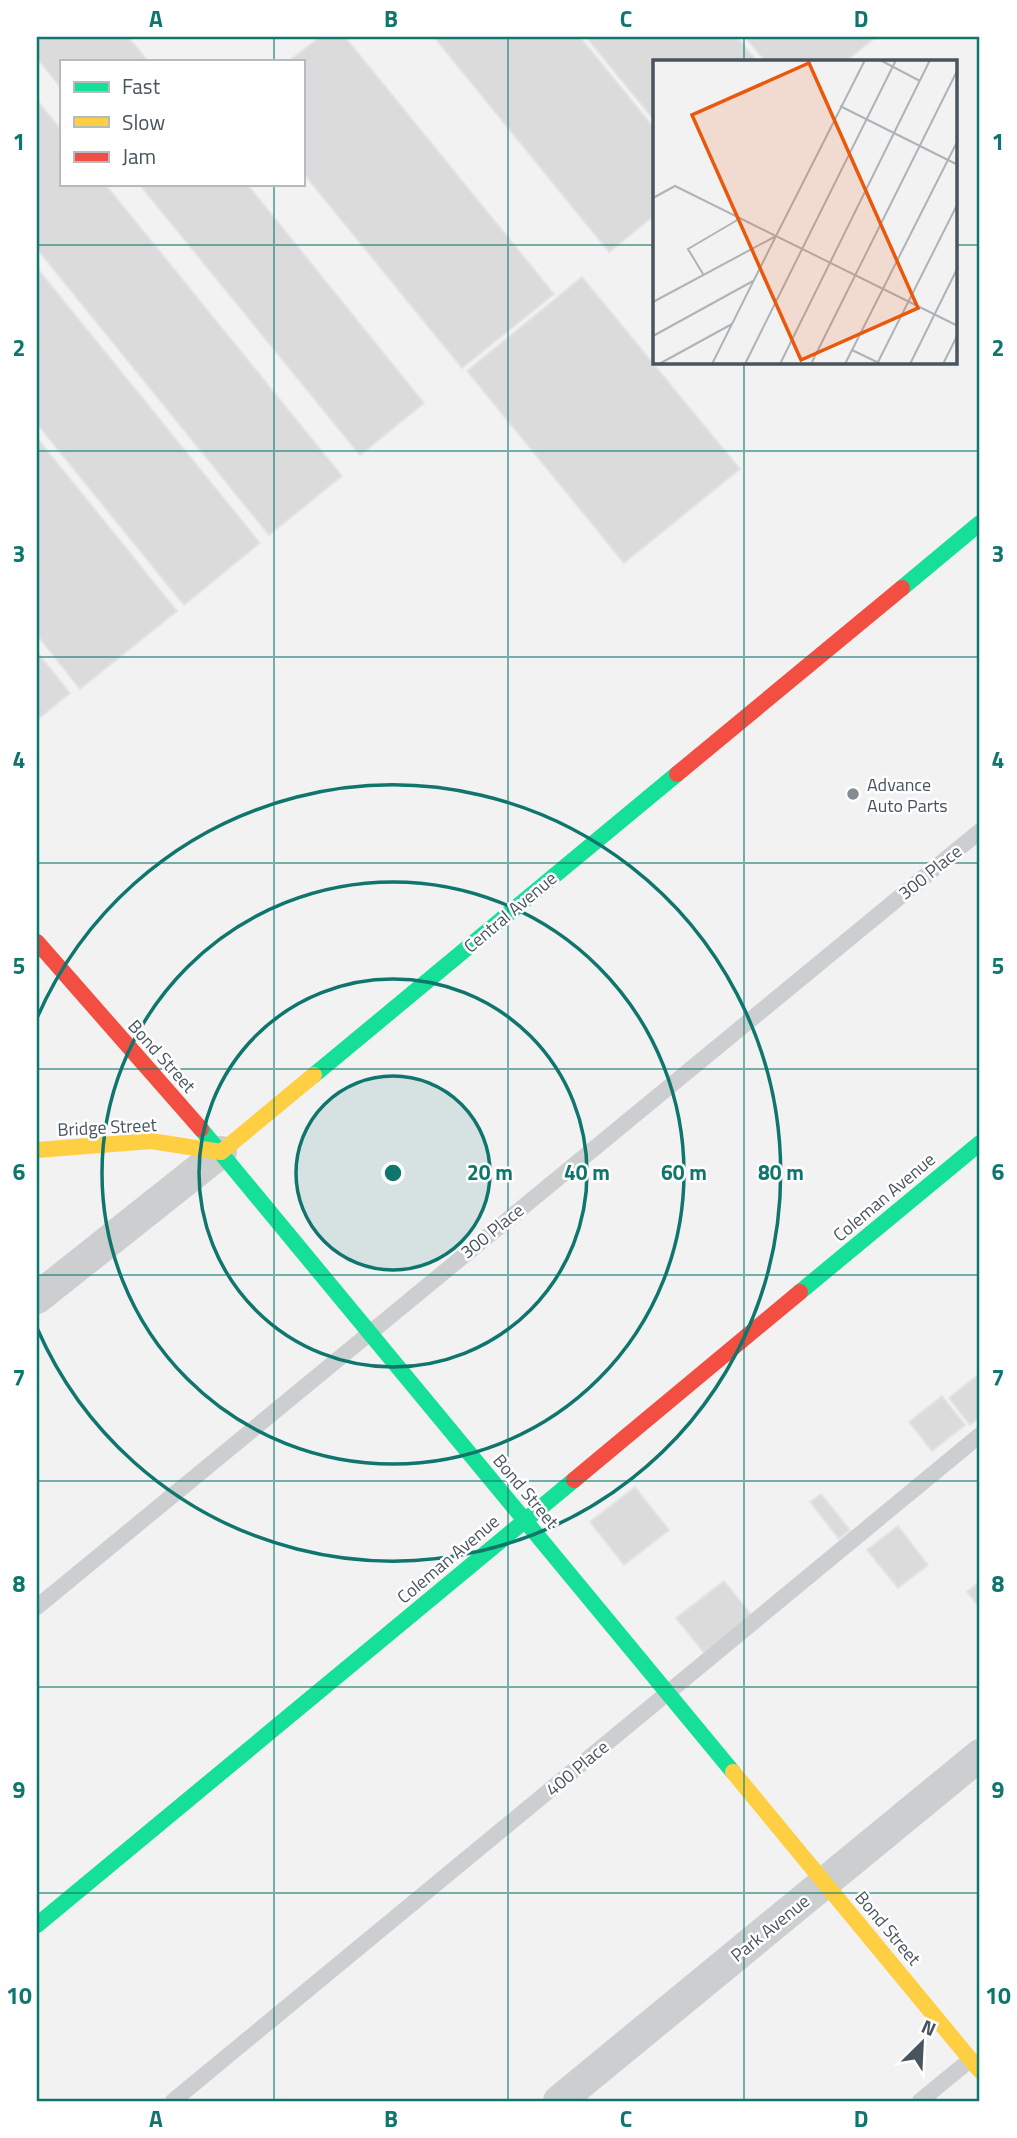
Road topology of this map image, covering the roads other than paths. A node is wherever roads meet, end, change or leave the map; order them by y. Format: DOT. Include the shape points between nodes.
graph roads {
  1 [pos="980,523"];
  2 [pos="980,831"];
  3 [pos="37,942"];
  4 [pos="980,1143"];
  5 [pos="37,1150"];
  6 [pos="221,1152"];
  7 [pos="37,1298"];
  8 [pos="369,1332"];
  9 [pos="980,1435"];
  10 [pos="525,1520"];
  11 [pos="37,1607"];
  12 [pos="668,1693"];
  13 [pos="980,1755"];
  14 [pos="825,1883"];
  15 [pos="37,1925"];
  16 [pos="977,2061"];
  17 [pos="173,2101"];
  18 [pos="559,2101"];
  19 [pos="920,2101"];
  1 -- 6 [label="street, Central Avenue"];
  2 -- 8 [label="lane, 300 Place"];
  3 -- 6 [label="street, Bond Street"];
  4 -- 10 [label="street, Coleman Avenue"];
  5 -- 6 [label="street, Bridge Street" via="151,1141"];
  6 -- 7 [label="street, Central Avenue"];
  6 -- 8 [label="street, Bond Street"];
  8 -- 10 [label="street, Bond Street"];
  8 -- 11 [label="lane, 300 Place"];
  9 -- 12 [label="lane, 400 Place"];
  10 -- 12 [label="street, Bond Street"];
  10 -- 15 [label="street, Coleman Avenue"];
  12 -- 14 [label="street, Bond Street"];
  12 -- 17 [label="lane, 400 Place"];
  13 -- 14 [label="street, Park Avenue"];
  14 -- 16 [label="street, Bond Street"];
  14 -- 18 [label="street, Park Avenue"];
  16 -- 19 [label="lane"];
}
